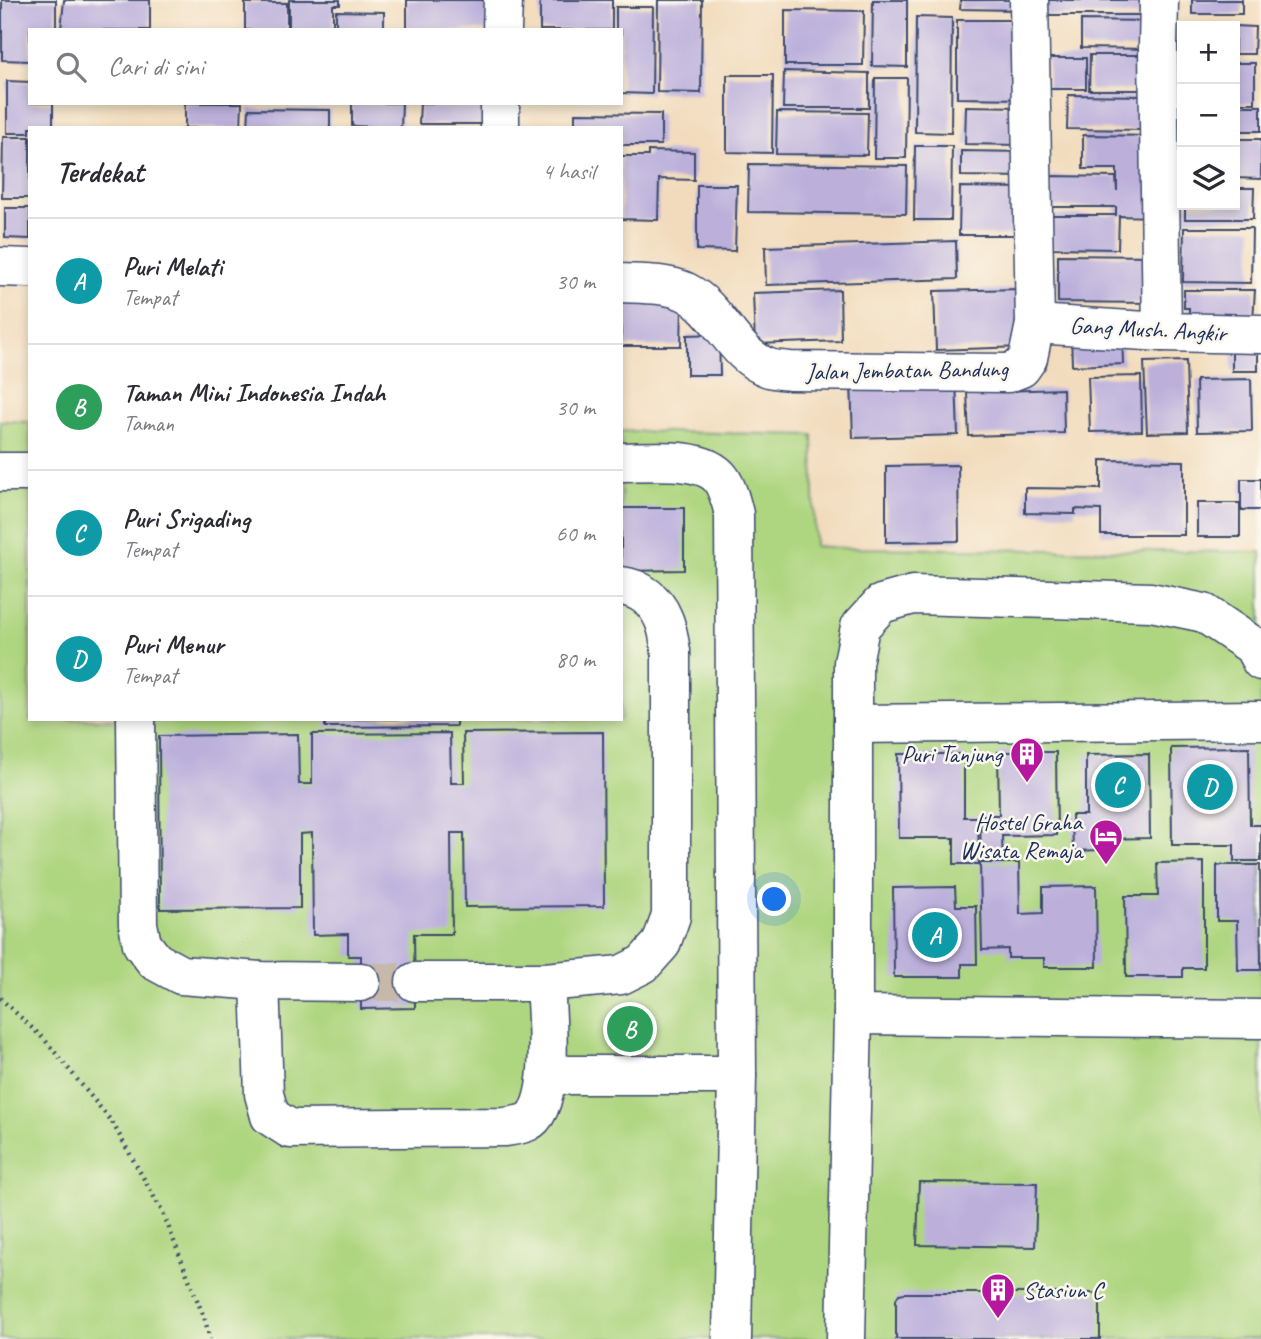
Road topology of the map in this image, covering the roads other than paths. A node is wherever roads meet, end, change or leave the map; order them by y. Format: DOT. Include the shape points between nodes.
graph roads {
  1 [pos="503,0"];
  2 [pos="1029,0"];
  3 [pos="1159,0"];
  4 [pos="502,28"];
  5 [pos="500,105"];
  6 [pos="500,126"];
  7 [pos="0,267"];
  8 [pos="28,268"];
  9 [pos="623,283"];
  10 [pos="1035,324"];
  11 [pos="1163,332"];
  12 [pos="1261,334"];
  13 [pos="623,462"];
  14 [pos="0,472"];
  15 [pos="28,472"];
  16 [pos="623,586"];
  17 [pos="1261,661"];
  18 [pos="1261,720"];
  19 [pos="136,721"];
  20 [pos="853,724"];
  21 [pos="260,981"];
  22 [pos="361,982"];
  23 [pos="415,982"];
  24 [pos="545,982"];
  25 [pos="853,1015"];
  26 [pos="1261,1019"];
  27 [pos="548,1075"];
  28 [pos="737,1075"];
  29 [pos="732,1339"];
  30 [pos="846,1339"];
  1 -- 4 [label="street"];
  2 -- 10 [label="street, Jalan Jembatan Bandung"];
  3 -- 11 [label="street"];
  5 -- 6 [label="street"];
  7 -- 8 [label="street"];
  9 -- 10 [label="street, Jalan Jembatan Bandung" via="684,291 700,301 753,360 770,369 790,371 1009,373 1021,368 1028,358"];
  10 -- 11 [label="street, Gang Mush. Angkir"];
  11 -- 12 [label="street, Gang Mush. Angkir"];
  13 -- 28 [label="street" via="703,466 719,476 734,514"];
  14 -- 15 [label="street"];
  16 -- 24 [label="street" via="648,597 663,618 671,651 671,916 661,944 643,964 621,975"];
  17 -- 20 [label="street" via="1253,646 1204,614 1151,602 913,595 881,604 860,627 853,663"];
  18 -- 20 [label="street"];
  19 -- 21 [label="street" via="142,944 155,961 181,975"];
  20 -- 25 [label="street"];
  21 -- 22 [label="street"];
  21 -- 27 [label="street" via="264,1094 270,1116 290,1129 505,1128 528,1122 541,1107"];
  23 -- 24 [label="street"];
  24 -- 27 [label="street"];
  25 -- 26 [label="street"];
  25 -- 30 [label="street"];
  27 -- 28 [label="street"];
  28 -- 29 [label="street"];
}
